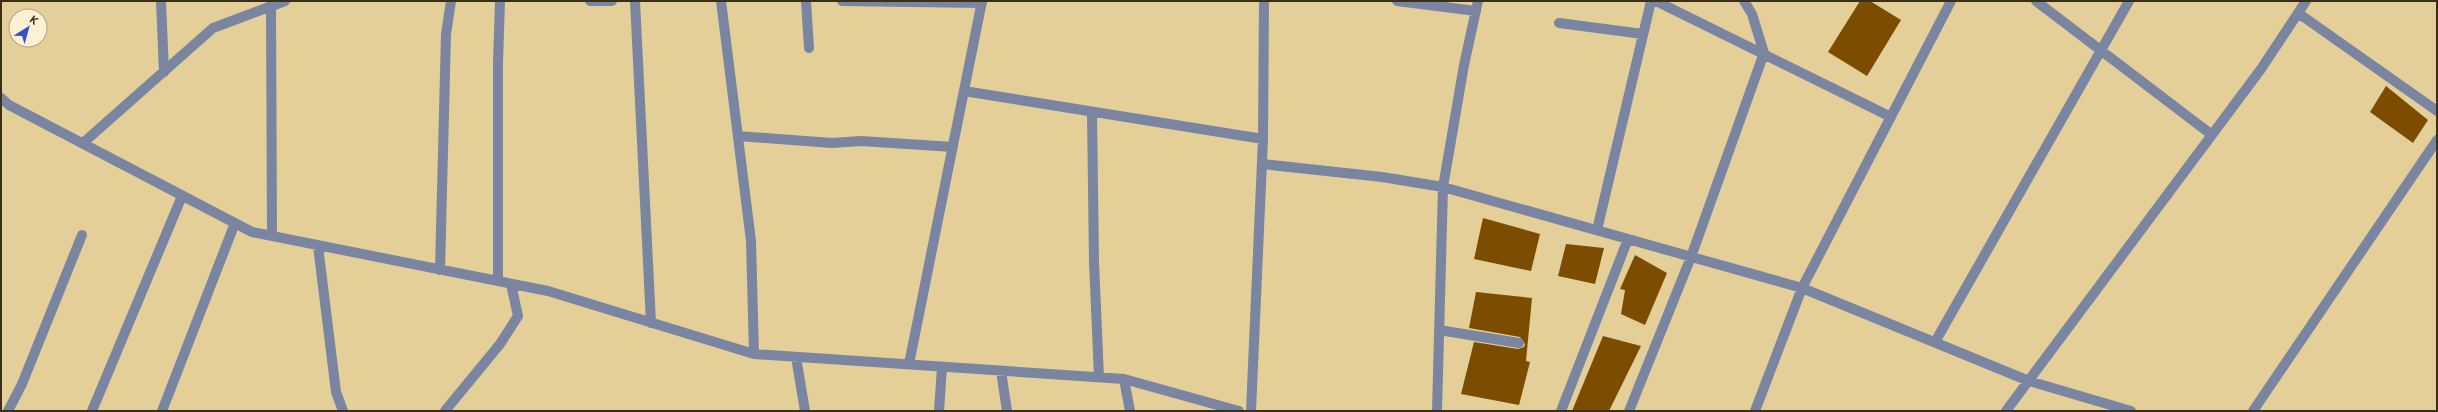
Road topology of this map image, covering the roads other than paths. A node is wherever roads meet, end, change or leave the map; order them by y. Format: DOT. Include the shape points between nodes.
graph roads {
  1 [pos="161,1"];
  2 [pos="285,1"];
  3 [pos="451,1"];
  4 [pos="500,1"];
  5 [pos="590,1"];
  6 [pos="612,1"];
  7 [pos="635,1"];
  8 [pos="721,1"];
  9 [pos="806,1"];
  10 [pos="842,1"];
  11 [pos="1264,1"];
  12 [pos="1397,1"];
  13 [pos="1478,1"];
  14 [pos="1651,1"];
  15 [pos="1656,1"];
  16 [pos="1744,1"];
  17 [pos="1951,1"];
  18 [pos="2036,1"];
  19 [pos="2129,1"];
  20 [pos="2306,1"];
  21 [pos="982,2"];
  22 [pos="271,6"];
  23 [pos="1476,11"];
  24 [pos="2298,13"];
  25 [pos="1558,23"];
  26 [pos="1643,34"];
  27 [pos="809,48"];
  28 [pos="2102,51"];
  29 [pos="1764,53"];
  30 [pos="164,72"];
  31 [pos="964,91"];
  32 [pos="1,98"];
  33 [pos="1092,112"];
  34 [pos="2437,112"];
  35 [pos="1891,117"];
  36 [pos="2212,135"];
  37 [pos="738,136"];
  38 [pos="1263,138"];
  39 [pos="2437,140"];
  40 [pos="83,143"];
  41 [pos="953,147"];
  42 [pos="1262,164"];
  43 [pos="1443,187"];
  44 [pos="182,196"];
  45 [pos="235,223"];
  46 [pos="1597,230"];
  47 [pos="82,235"];
  48 [pos="272,236"];
  49 [pos="1628,239"];
  50 [pos="318,246"];
  51 [pos="1691,257"];
  52 [pos="440,270"];
  53 [pos="498,281"];
  54 [pos="511,284"];
  55 [pos="1802,288"];
  56 [pos="651,323"];
  57 [pos="1439,330"];
  58 [pos="1935,342"];
  59 [pos="1519,343"];
  60 [pos="754,354"];
  61 [pos="796,357"];
  62 [pos="909,364"];
  63 [pos="942,367"];
  64 [pos="1001,371"];
  65 [pos="1099,377"];
  66 [pos="1124,379"];
  67 [pos="2029,381"];
  68 [pos="8,411"];
  69 [pos="92,411"];
  70 [pos="162,411"];
  71 [pos="343,411"];
  72 [pos="445,411"];
  73 [pos="805,411"];
  74 [pos="939,411"];
  75 [pos="1007,411"];
  76 [pos="1130,411"];
  77 [pos="1239,411"];
  78 [pos="1251,411"];
  79 [pos="1437,411"];
  80 [pos="1561,411"];
  81 [pos="1629,411"];
  82 [pos="1754,411"];
  83 [pos="2006,411"];
  84 [pos="2131,411"];
  85 [pos="2253,411"];
  1 -- 30 [label="street"];
  2 -- 22 [label="street"];
  3 -- 52 [label="street" via="446,34"];
  4 -- 53 [label="street"];
  5 -- 6 [label="street"];
  7 -- 56 [label="street"];
  8 -- 37 [label="street"];
  9 -- 27 [label="street"];
  10 -- 21 [label="street"];
  11 -- 38 [label="street"];
  12 -- 23 [label="street"];
  13 -- 23 [label="street"];
  14 -- 26 [label="street"];
  15 -- 29 [label="street"];
  16 -- 29 [label="street" via="1752,14"];
  17 -- 35 [label="street"];
  18 -- 28 [label="street"];
  19 -- 28 [label="street"];
  20 -- 24 [label="street"];
  21 -- 31 [label="street"];
  22 -- 30 [label="street" via="213,28"];
  22 -- 48 [label="street"];
  23 -- 43 [label="street"];
  24 -- 34 [label="street"];
  24 -- 36 [label="street" via="2262,69"];
  25 -- 26 [label="street"];
  26 -- 46 [label="street"];
  28 -- 36 [label="street"];
  28 -- 58 [label="street"];
  29 -- 35 [label="street"];
  29 -- 51 [label="street"];
  30 -- 40 [label="street"];
  31 -- 33 [label="street"];
  31 -- 41 [label="street"];
  32 -- 40 [label="street" via="9,105"];
  33 -- 38 [label="street"];
  33 -- 65 [label="street"];
  35 -- 55 [label="street"];
  36 -- 67 [label="street"];
  37 -- 41 [label="street" via="832,144 861,141"];
  37 -- 60 [label="street" via="751,241"];
  38 -- 42 [label="street"];
  39 -- 85 [label="street"];
  40 -- 44 [label="street"];
  41 -- 62 [label="street"];
  42 -- 43 [label="street" via="1382,177"];
  42 -- 78 [label="street"];
  43 -- 46 [label="street"];
  43 -- 57 [label="street"];
  44 -- 45 [label="street"];
  44 -- 69 [label="street"];
  45 -- 48 [label="street" via="252,232"];
  45 -- 70 [label="street"];
  46 -- 49 [label="street"];
  47 -- 68 [label="street" via="22,384"];
  48 -- 50 [label="street"];
  49 -- 51 [label="street"];
  49 -- 80 [label="street"];
  50 -- 52 [label="street"];
  50 -- 71 [label="street" via="336,392"];
  51 -- 55 [label="street"];
  51 -- 81 [label="street"];
  52 -- 53 [label="street"];
  53 -- 54 [label="street"];
  54 -- 56 [label="street" via="548,291"];
  54 -- 72 [label="street" via="518,316 500,344"];
  55 -- 58 [label="street"];
  55 -- 82 [label="street"];
  56 -- 60 [label="street"];
  57 -- 59 [label="street"];
  57 -- 79 [label="street"];
  58 -- 67 [label="street"];
  60 -- 61 [label="street"];
  61 -- 62 [label="street"];
  61 -- 73 [label="street"];
  62 -- 63 [label="street"];
  63 -- 64 [label="street"];
  63 -- 74 [label="street"];
  64 -- 65 [label="street"];
  64 -- 75 [label="street"];
  65 -- 66 [label="street"];
  66 -- 76 [label="street"];
  66 -- 77 [label="street"];
  67 -- 83 [label="street"];
  67 -- 84 [label="street"];
}
